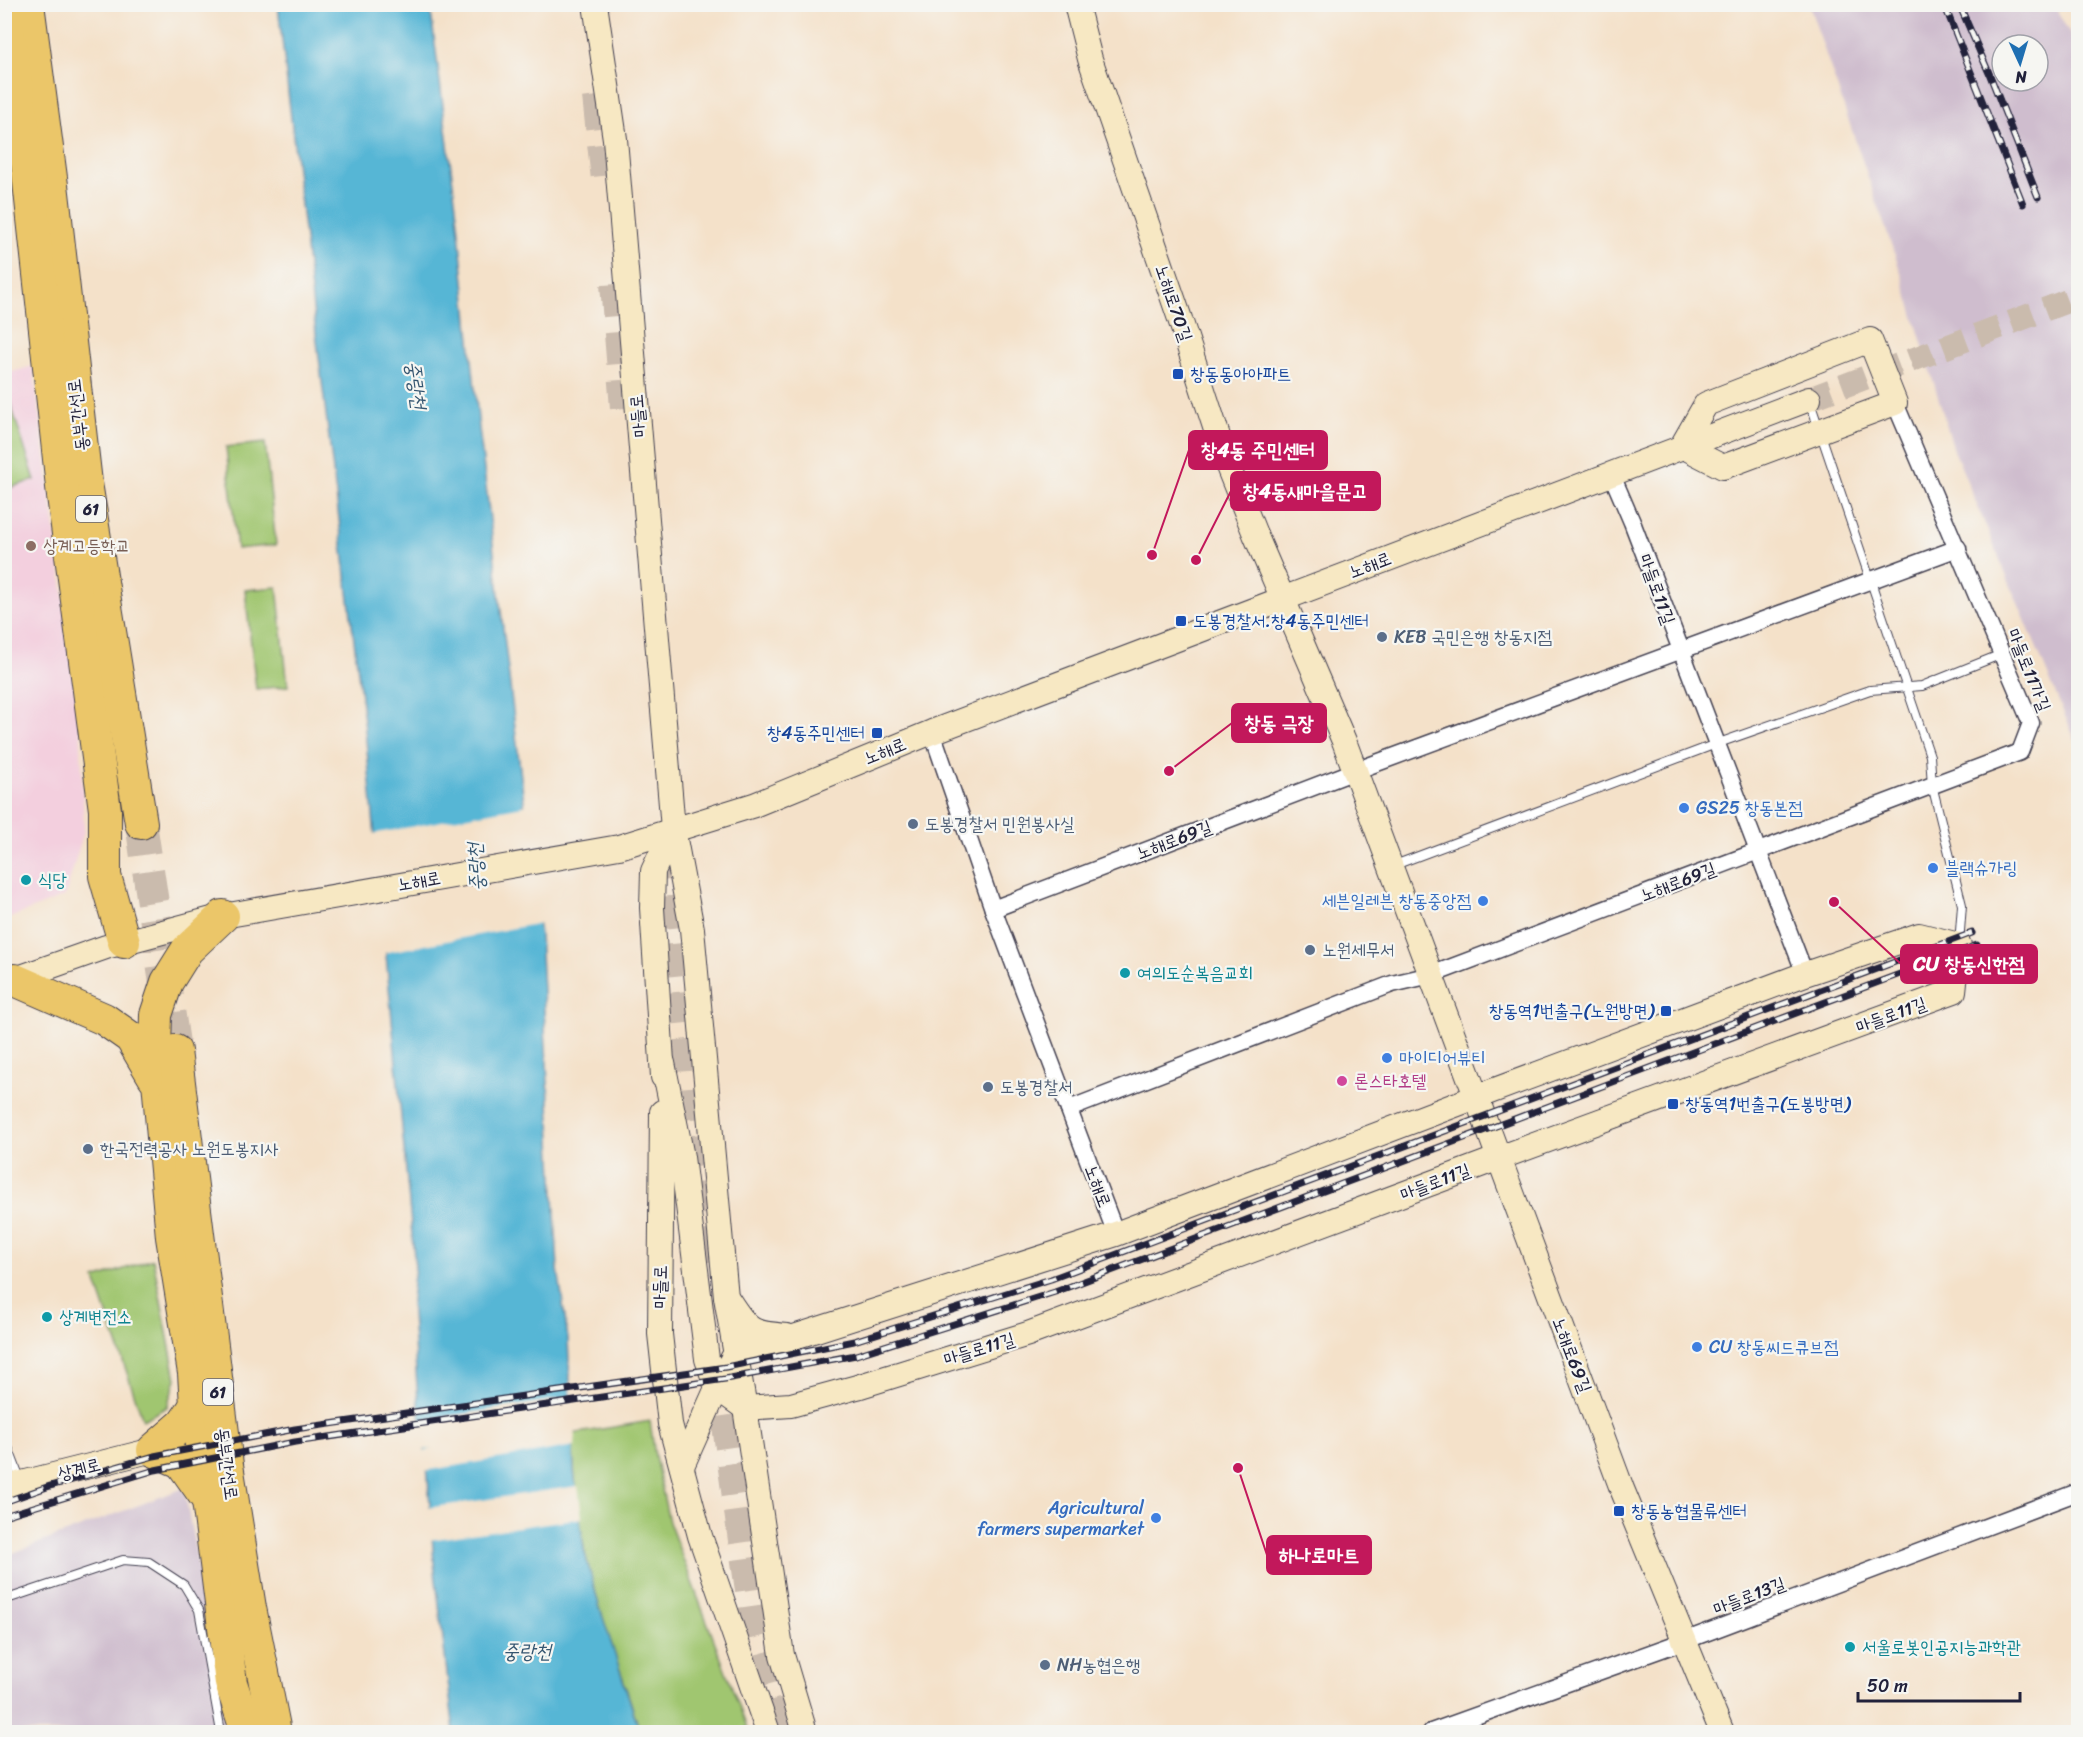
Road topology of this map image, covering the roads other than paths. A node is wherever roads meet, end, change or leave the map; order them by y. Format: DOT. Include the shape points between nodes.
graph roads {
  1 [pos="28,4"];
  2 [pos="595,4"];
  3 [pos="1076,4"];
  4 [pos="4,6"];
  5 [pos="1809,399"];
  6 [pos="1895,403"];
  7 [pos="1820,431"];
  8 [pos="1683,446"];
  9 [pos="1611,473"];
  10 [pos="1958,548"];
  11 [pos="1871,580"];
  12 [pos="1283,598"];
  13 [pos="1680,651"];
  14 [pos="2002,654"];
  15 [pos="1906,687"];
  16 [pos="932,732"];
  17 [pos="1716,744"];
  18 [pos="1355,771"];
  19 [pos="1932,785"];
  20 [pos="141,823"];
  21 [pos="672,830"];
  22 [pos="1756,852"];
  23 [pos="1391,867"];
  24 [pos="993,909"];
  25 [pos="223,916"];
  26 [pos="124,942"];
  27 [pos="1959,945"];
  28 [pos="1804,974"];
  29 [pos="1431,975"];
  30 [pos="10,981"];
  31 [pos="175,1050"];
  32 [pos="663,1063"];
  33 [pos="157,1082"];
  34 [pos="1476,1096"];
  35 [pos="1069,1109"];
  36 [pos="1499,1158"];
  37 [pos="1116,1234"];
  38 [pos="726,1297"];
  39 [pos="795,1337"];
  40 [pos="736,1352"];
  41 [pos="717,1388"];
  42 [pos="195,1405"];
  43 [pos="745,1408"];
  44 [pos="4,1437"];
  45 [pos="153,1450"];
  46 [pos="682,1466"];
  47 [pos="13,1486"];
  48 [pos="2079,1492"];
  49 [pos="207,1499"];
  50 [pos="4,1600"];
  51 [pos="1684,1641"];
  52 [pos="221,1732"];
  53 [pos="247,1732"];
  54 [pos="275,1732"];
  55 [pos="768,1732"];
  56 [pos="805,1732"];
  57 [pos="1431,1732"];
  58 [pos="1722,1732"];
  1 -- 20 [label="highway, 동부간선로 / 61" via="86,483"];
  2 -- 21 [label="main road, 마들로" via="615,139"];
  3 -- 12 [label="main road, 노해로70길" via="1090,59 1227,464"];
  4 -- 26 [label="highway" via="23,126 63,496 105,810 105,876"];
  5 -- 7 [label="lane"];
  5 -- 8 [label="main road, 노해로"];
  6 -- 7 [label="main road"];
  6 -- 8 [label="main road" via="1870,340 1706,404"];
  6 -- 10 [label="street, 마들로11가길"];
  7 -- 8 [label="main road" via="1723,466"];
  7 -- 11 [label="lane"];
  8 -- 9 [label="main road, 노해로"];
  9 -- 12 [label="main road, 노해로"];
  9 -- 13 [label="street, 마들로11길"];
  10 -- 11 [label="street"];
  10 -- 14 [label="street, 마들로11가길"];
  11 -- 13 [label="street"];
  11 -- 15 [label="lane"];
  12 -- 16 [label="main road, 노해로"];
  12 -- 18 [label="main road, 노해로69길"];
  13 -- 17 [label="street, 마들로11길"];
  13 -- 18 [label="street, 노해로69길"];
  14 -- 15 [label="lane" via="1922,686"];
  14 -- 19 [label="street, 마들로11가길" via="2031,723 2020,752"];
  15 -- 17 [label="lane" via="1870,690"];
  15 -- 19 [label="lane" via="1930,756"];
  16 -- 21 [label="main road, 노해로" via="754,805"];
  16 -- 24 [label="street, 노해로"];
  17 -- 22 [label="street, 마들로11길"];
  17 -- 23 [label="lane"];
  18 -- 23 [label="main road, 노해로69길"];
  18 -- 24 [label="street, 노해로69길"];
  19 -- 22 [label="street, 마들로11가길"];
  19 -- 27 [label="lane" via="1962,905"];
  21 -- 25 [label="main road, 노해로" via="619,847"];
  21 -- 32 [label="main road, 마들로" via="653,871"];
  21 -- 38 [label="main road, 마들로" via="692,929"];
  22 -- 28 [label="street, 마들로11길"];
  22 -- 29 [label="street, 노해로69길"];
  23 -- 29 [label="main road, 노해로69길"];
  24 -- 35 [label="street, 노해로"];
  25 -- 26 [label="main road, 노해로"];
  25 -- 33 [label="highway" via="187,950 167,982 156,1015"];
  26 -- 30 [label="main road, 노해로"];
  27 -- 28 [label="main road" via="1919,935"];
  27 -- 36 [label="main road, 마들로11길" via="1954,991"];
  28 -- 34 [label="main road"];
  29 -- 34 [label="main road, 노해로69길"];
  29 -- 35 [label="street, 노해로69길" via="1392,984"];
  30 -- 33 [label="highway" via="104,1019 131,1038"];
  31 -- 54 [label="highway, 동부간선로 / 61" via="227,1465"];
  32 -- 41 [label="main road" via="682,1157 707,1359"];
  32 -- 46 [label="main road, 마들로" via="660,1334 670,1424"];
  33 -- 42 [label="highway" via="172,1237 194,1373"];
  34 -- 36 [label="main road, 노해로69길"];
  34 -- 37 [label="main road"];
  35 -- 37 [label="street, 노해로"];
  36 -- 43 [label="main road, 마들로11길" via="1028,1334 791,1405"];
  36 -- 51 [label="main road, 노해로69길" via="1622,1489"];
  37 -- 39 [label="main road"];
  38 -- 39 [label="main road" via="742,1322 758,1334"];
  38 -- 40 [label="main road, 마들로"];
  39 -- 40 [label="main road"];
  40 -- 41 [label="main road"];
  40 -- 43 [label="main road, 마들로"];
  41 -- 43 [label="main road"];
  41 -- 46 [label="main road"];
  42 -- 45 [label="highway" via="183,1424"];
  42 -- 49 [label="highway"];
  43 -- 56 [label="main road, 마들로" via="782,1655"];
  44 -- 47 [label="lane"];
  45 -- 47 [label="main road, 상계로"];
  45 -- 49 [label="highway" via="181,1462"];
  46 -- 55 [label="main road, 마들로" via="700,1536"];
  48 -- 51 [label="street, 마들로13길"];
  49 -- 53 [label="highway" via="231,1683"];
  50 -- 52 [label="lane" via="123,1560 149,1562 184,1585 199,1610"];
  51 -- 57 [label="street, 마들로13길"];
  51 -- 58 [label="main road, 노해로69길"];
}
